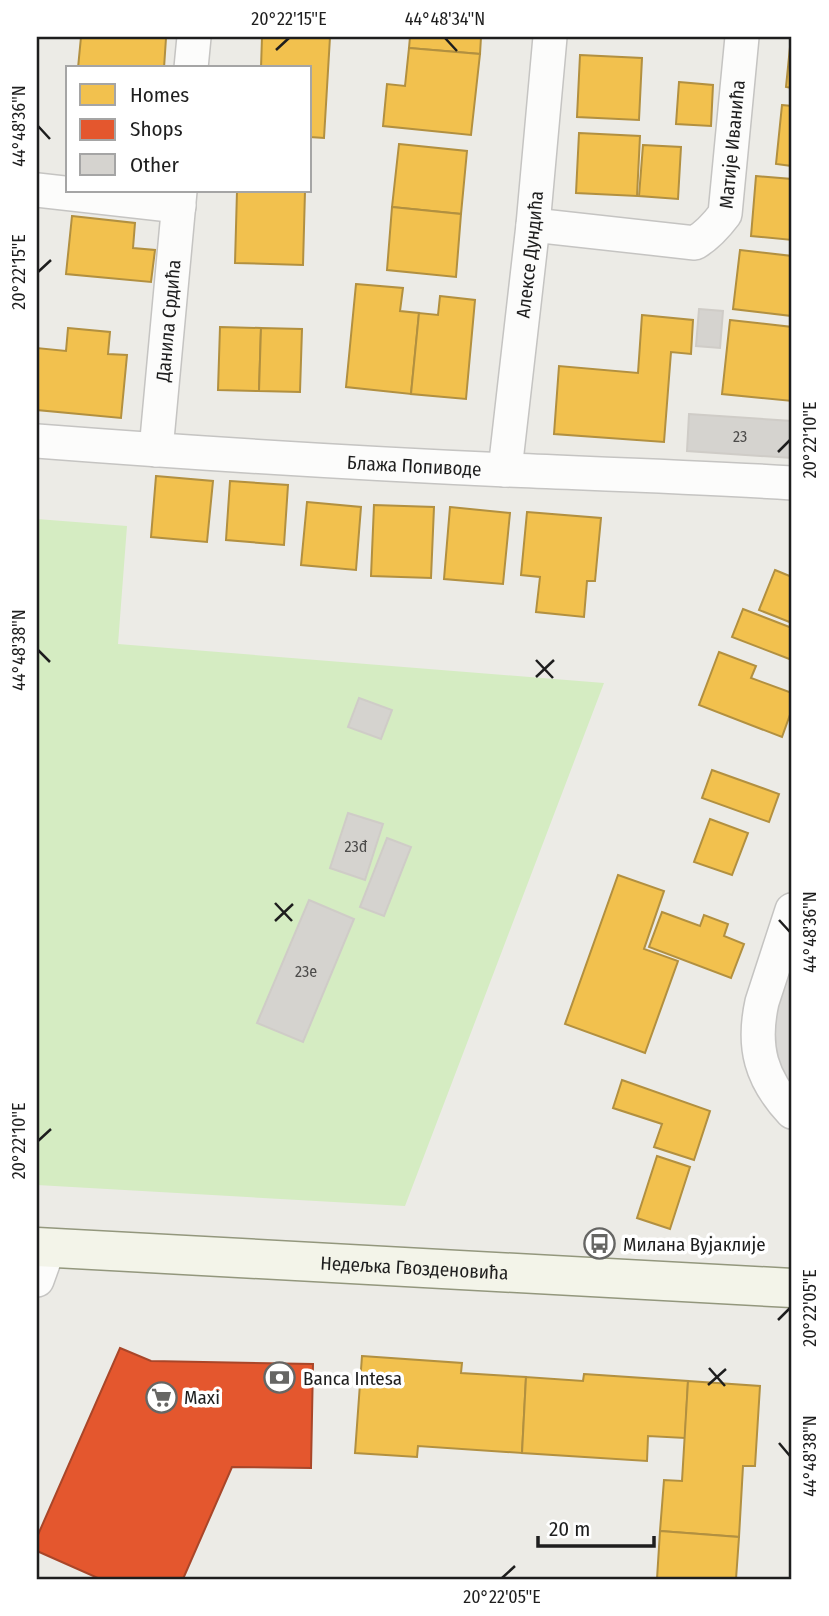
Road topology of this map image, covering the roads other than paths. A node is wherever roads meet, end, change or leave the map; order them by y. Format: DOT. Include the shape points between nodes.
graph roads {
  1 [pos="194,37"];
  2 [pos="550,37"];
  3 [pos="741,37"];
  4 [pos="191,66"];
  5 [pos="37,190"];
  6 [pos="66,192"];
  7 [pos="73,192"];
  8 [pos="180,198"];
  9 [pos="533,225"];
  10 [pos="37,440"];
  11 [pos="156,450"];
  12 [pos="505,470"];
  13 [pos="792,483"];
  14 [pos="792,909"];
  15 [pos="792,1112"];
  16 [pos="41,1258"];
  17 [pos="792,1288"];
  1 -- 4 [label="street"];
  2 -- 9 [label="street, Алексе Дундића"];
  3 -- 9 [label="street, Матије Иванића" via="725,214 705,237 695,243"];
  5 -- 6 [label="street"];
  7 -- 8 [label="street"];
  8 -- 11 [label="street, Данила Срдића"];
  9 -- 12 [label="street, Алексе Дундића"];
  10 -- 11 [label="street, Блажа Попиводе"];
  11 -- 12 [label="street, Блажа Попиводе"];
  12 -- 13 [label="street, Блажа Попиводе"];
  14 -- 15 [label="street" via="762,1002 757,1039 765,1075"];
  16 -- 17 [label="main road, Недељка Гвозденовића"];
}
